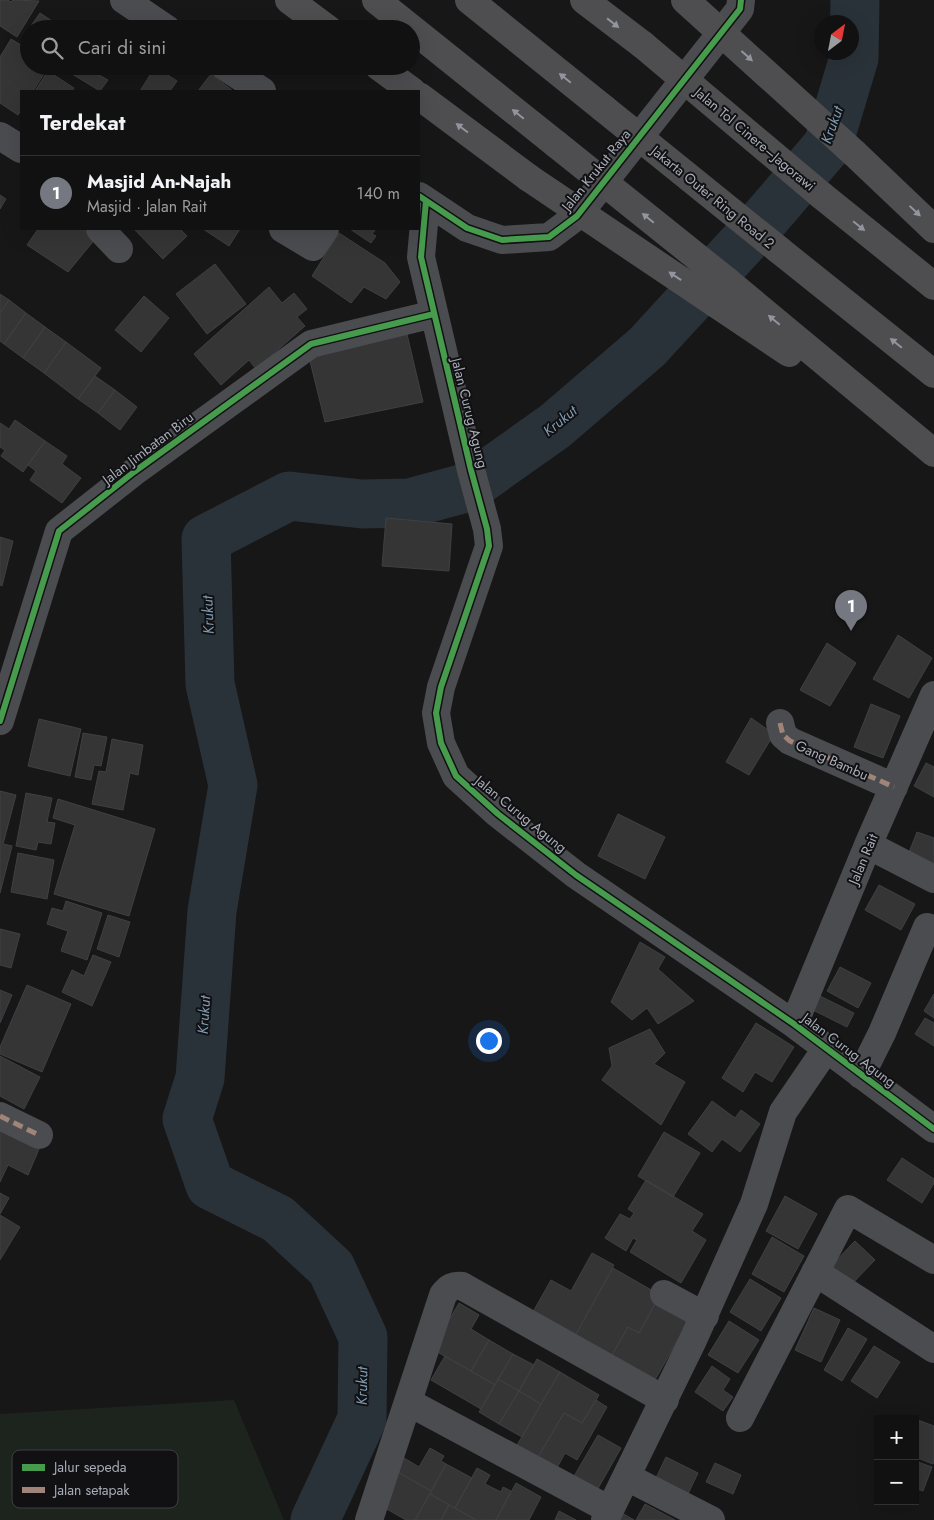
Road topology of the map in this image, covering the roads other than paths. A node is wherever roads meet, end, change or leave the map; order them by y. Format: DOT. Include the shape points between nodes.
graph roads {
  1 [pos="124,0"];
  2 [pos="289,0"];
  3 [pos="376,0"];
  4 [pos="469,0"];
  5 [pos="584,0"];
  6 [pos="685,0"];
  7 [pos="742,0"];
  8 [pos="154,20"];
  9 [pos="316,20"];
  10 [pos="401,20"];
  11 [pos="420,35"];
  12 [pos="238,75"];
  13 [pos="390,75"];
  14 [pos="260,90"];
  15 [pos="411,90"];
  16 [pos="420,97"];
  17 [pos="0,136"];
  18 [pos="20,148"];
  19 [pos="422,198"];
  20 [pos="934,229"];
  21 [pos="101,230"];
  22 [pos="285,230"];
  23 [pos="324,230"];
  24 [pos="119,249"];
  25 [pos="934,286"];
  26 [pos="721,292"];
  27 [pos="434,314"];
  28 [pos="934,374"];
  29 [pos="926,447"];
  30 [pos="934,695"];
  31 [pos="0,721"];
  32 [pos="780,724"];
  33 [pos="894,787"];
  34 [pos="868,846"];
  35 [pos="934,879"];
  36 [pos="927,927"];
  37 [pos="794,1024"];
  38 [pos="826,1048"];
  39 [pos="861,1075"];
  40 [pos="0,1116"];
  41 [pos="934,1129"];
  42 [pos="39,1136"];
  43 [pos="934,1260"];
  44 [pos="815,1272"];
  45 [pos="664,1294"];
  46 [pos="705,1316"];
  47 [pos="934,1349"];
  48 [pos="665,1400"];
  49 [pos="408,1402"];
  50 [pos="740,1418"];
  51 [pos="627,1478"];
  52 [pos="608,1515"];
  53 [pos="369,1520"];
  54 [pos="711,1520"];
  1 -- 8 [label="street"];
  2 -- 9 [label="highway"];
  10 -- 3 [label="highway, one-way, bridge"];
  28 -- 4 [label="highway, Jakarta Outer Ring Road 2, one-way, bridge"];
  5 -- 25 [label="highway, Jalan Tol Cinere–Jagorawi, one-way, bridge"];
  6 -- 20 [label="highway, one-way, bridge"];
  7 -- 19 [label="street, Jalan Krukut Raya" via="740,9 577,216 549,237 502,240 467,228"];
  26 -- 11 [label="highway, one-way, bridge" via="556,144"];
  12 -- 14 [label="street"];
  13 -- 15 [label="highway"];
  26 -- 16 [label="highway, one-way, bridge" via="529,178"];
  17 -- 18 [label="street"];
  19 -- 27 [label="street, Jalan Curug Agung" via="421,257"];
  21 -- 24 [label="street"];
  22 -- 23 [label="street" via="313,247"];
  29 -- 26 [label="highway, one-way"];
  27 -- 31 [label="street, Jalan Jimbatan Biru" via="311,344 134,472 59,531"];
  27 -- 37 [label="street, Jalan Curug Agung" via="488,529 489,546 441,686 436,713 441,743 456,776 498,814 576,875"];
  30 -- 33 [label="street, Jalan Rait"];
  32 -- 33 [label="street, Gang Bambu" via="783,735 790,741"];
  33 -- 34 [label="street, Jalan Rait"];
  34 -- 35 [label="street"];
  34 -- 37 [label="street, Jalan Rait"];
  36 -- 39 [label="street"];
  37 -- 38 [label="street, Jalan Curug Agung"];
  38 -- 39 [label="street, Jalan Curug Agung"];
  38 -- 46 [label="street" via="783,1112 754,1204"];
  39 -- 41 [label="street, Jalan Curug Agung"];
  40 -- 42 [label="street"];
  43 -- 44 [label="street" via="848,1209"];
  44 -- 47 [label="street"];
  44 -- 50 [label="street"];
  45 -- 46 [label="street"];
  46 -- 48 [label="street"];
  48 -- 49 [label="street" via="462,1286 454,1286 443,1295"];
  48 -- 51 [label="street"];
  49 -- 52 [label="street"];
  49 -- 53 [label="street"];
  51 -- 52 [label="street"];
  51 -- 54 [label="street"];
}
